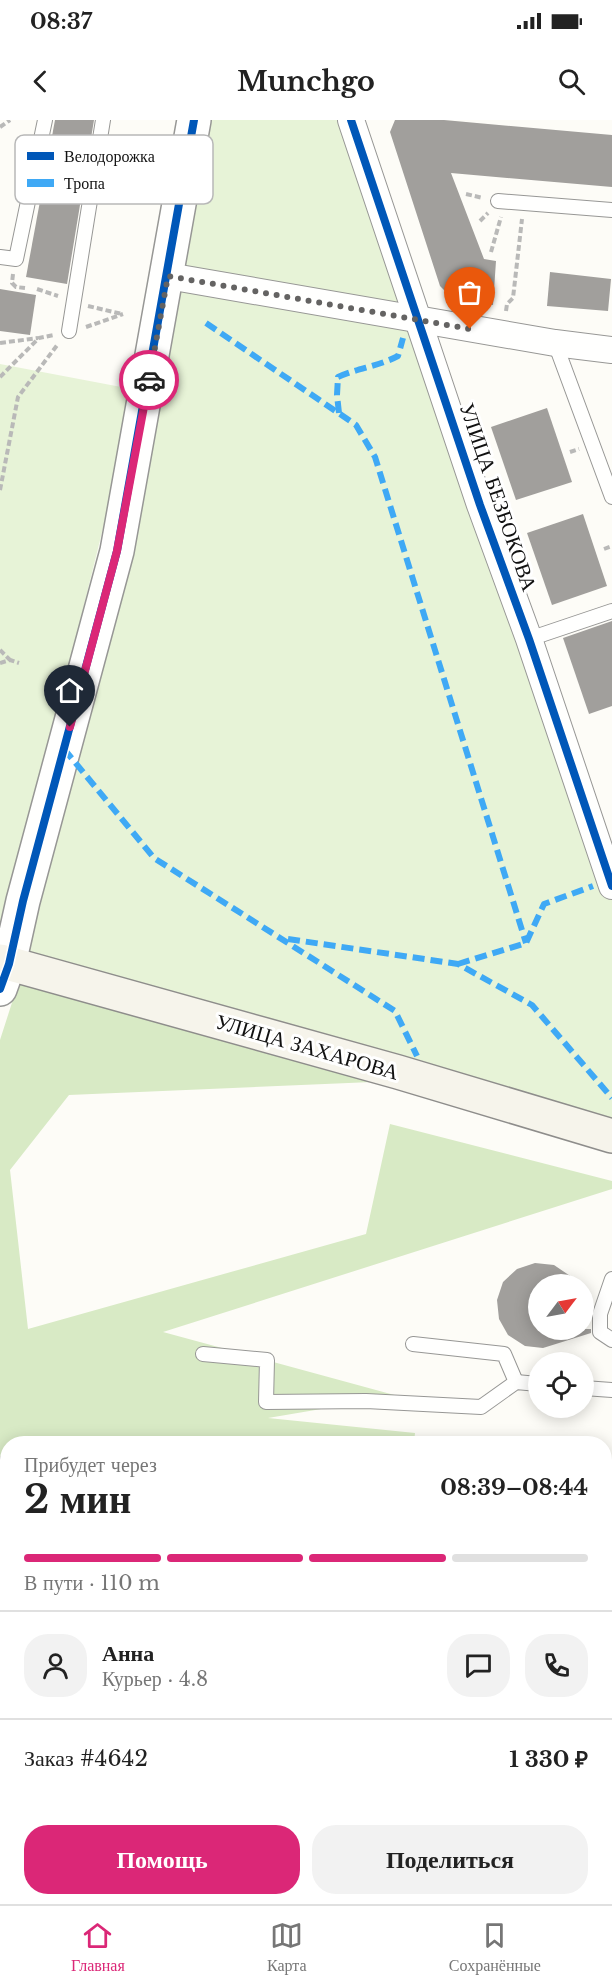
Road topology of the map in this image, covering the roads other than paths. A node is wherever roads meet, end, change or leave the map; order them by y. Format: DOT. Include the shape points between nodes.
graph roads {
  1 [pos="45,120"];
  2 [pos="103,120"];
  3 [pos="194,120"];
  4 [pos="351,120"];
  5 [pos="42,135"];
  6 [pos="101,135"];
  7 [pos="192,135"];
  8 [pos="498,201"];
  9 [pos="27,204"];
  10 [pos="89,204"];
  11 [pos="180,204"];
  12 [pos="612,210"];
  13 [pos="0,257"];
  14 [pos="168,276"];
  15 [pos="419,321"];
  16 [pos="68,332"];
  17 [pos="555,344"];
  18 [pos="612,350"];
  19 [pos="609,476"];
  20 [pos="612,497"];
  21 [pos="612,611"];
  22 [pos="529,639"];
  23 [pos="612,886"];
  24 [pos="2,968"];
  25 [pos="612,1136"];
  26 [pos="612,1279"];
  27 [pos="612,1340"];
  28 [pos="413,1344"];
  29 [pos="203,1354"];
  30 [pos="516,1382"];
  31 [pos="528,1383"];
  32 [pos="594,1389"];
  33 [pos="612,1390"];
  1 -- 5 [label="lane"];
  2 -- 6 [label="lane"];
  3 -- 7 [label="street"];
  4 -- 15 [label="street, УЛИЦА БЕЗБОКОВА"];
  8 -- 12 [label="lane"];
  9 -- 13 [label="lane" via="16,259"];
  10 -- 16 [label="lane"];
  11 -- 14 [label="street"];
  14 -- 15 [label="street"];
  14 -- 24 [label="street" via="117,551"];
  15 -- 17 [label="street"];
  15 -- 22 [label="street, УЛИЦА БЕЗБОКОВА"];
  17 -- 18 [label="street"];
  17 -- 19 [label="lane"];
  19 -- 20 [label="lane"];
  21 -- 22 [label="lane"];
  22 -- 23 [label="street, УЛИЦА БЕЗБОКОВА"];
  24 -- 25 [label="main road, УЛИЦА ЗАХАРОВА" via="398,1072"];
  26 -- 27 [label="lane" via="600,1314 600,1332"];
  28 -- 30 [label="lane" via="504,1354"];
  29 -- 30 [label="lane" via="267,1360 266,1402 366,1401 481,1407"];
  30 -- 31 [label="lane"];
  32 -- 33 [label="lane"];
}
